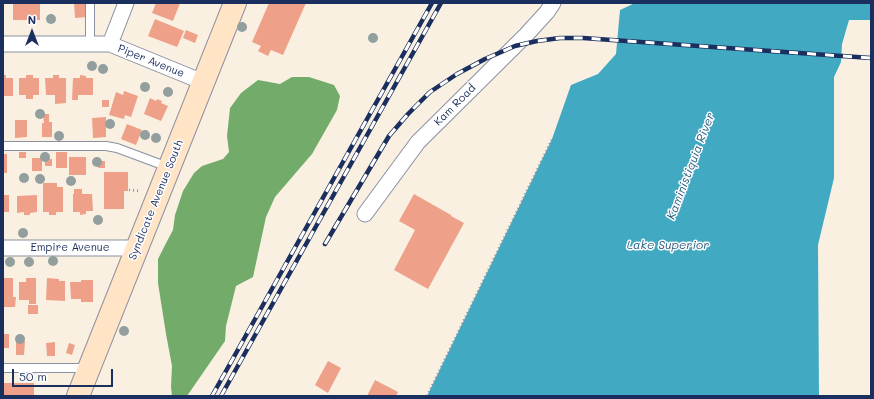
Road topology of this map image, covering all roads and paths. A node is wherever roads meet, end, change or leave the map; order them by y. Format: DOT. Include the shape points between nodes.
graph roads {
  1 [pos="90,3"];
  2 [pos="126,3"];
  3 [pos="235,3"];
  4 [pos="553,3"];
  5 [pos="3,44"];
  6 [pos="90,44"];
  7 [pos="110,44"];
  8 [pos="203,82"];
  9 [pos="552,138"];
  10 [pos="3,146"];
  11 [pos="169,168"];
  12 [pos="129,190"];
  13 [pos="141,191"];
  14 [pos="365,214"];
  15 [pos="3,248"];
  16 [pos="138,248"];
  17 [pos="3,368"];
  18 [pos="88,368"];
  19 [pos="78,396"];
  20 [pos="427,396"];
  1 -- 6 [label="lane"];
  2 -- 7 [label="street"];
  3 -- 8 [label="street, Syndicate Avenue South"];
  4 -- 14 [label="street, Kam Road" via="526,36 418,142"];
  5 -- 6 [label="street, Piper Avenue"];
  6 -- 7 [label="street, Piper Avenue"];
  7 -- 8 [label="street, Piper Avenue"];
  8 -- 11 [label="street, Syndicate Avenue South"];
  9 -- 20 [label="path"];
  10 -- 11 [label="lane" via="106,146"];
  11 -- 16 [label="street, Syndicate Avenue South"];
  12 -- 13 [label="path"];
  15 -- 16 [label="street, Empire Avenue"];
  16 -- 18 [label="street, Syndicate Avenue South"];
  17 -- 18 [label="lane"];
  18 -- 19 [label="street, Syndicate Avenue South"];
}
